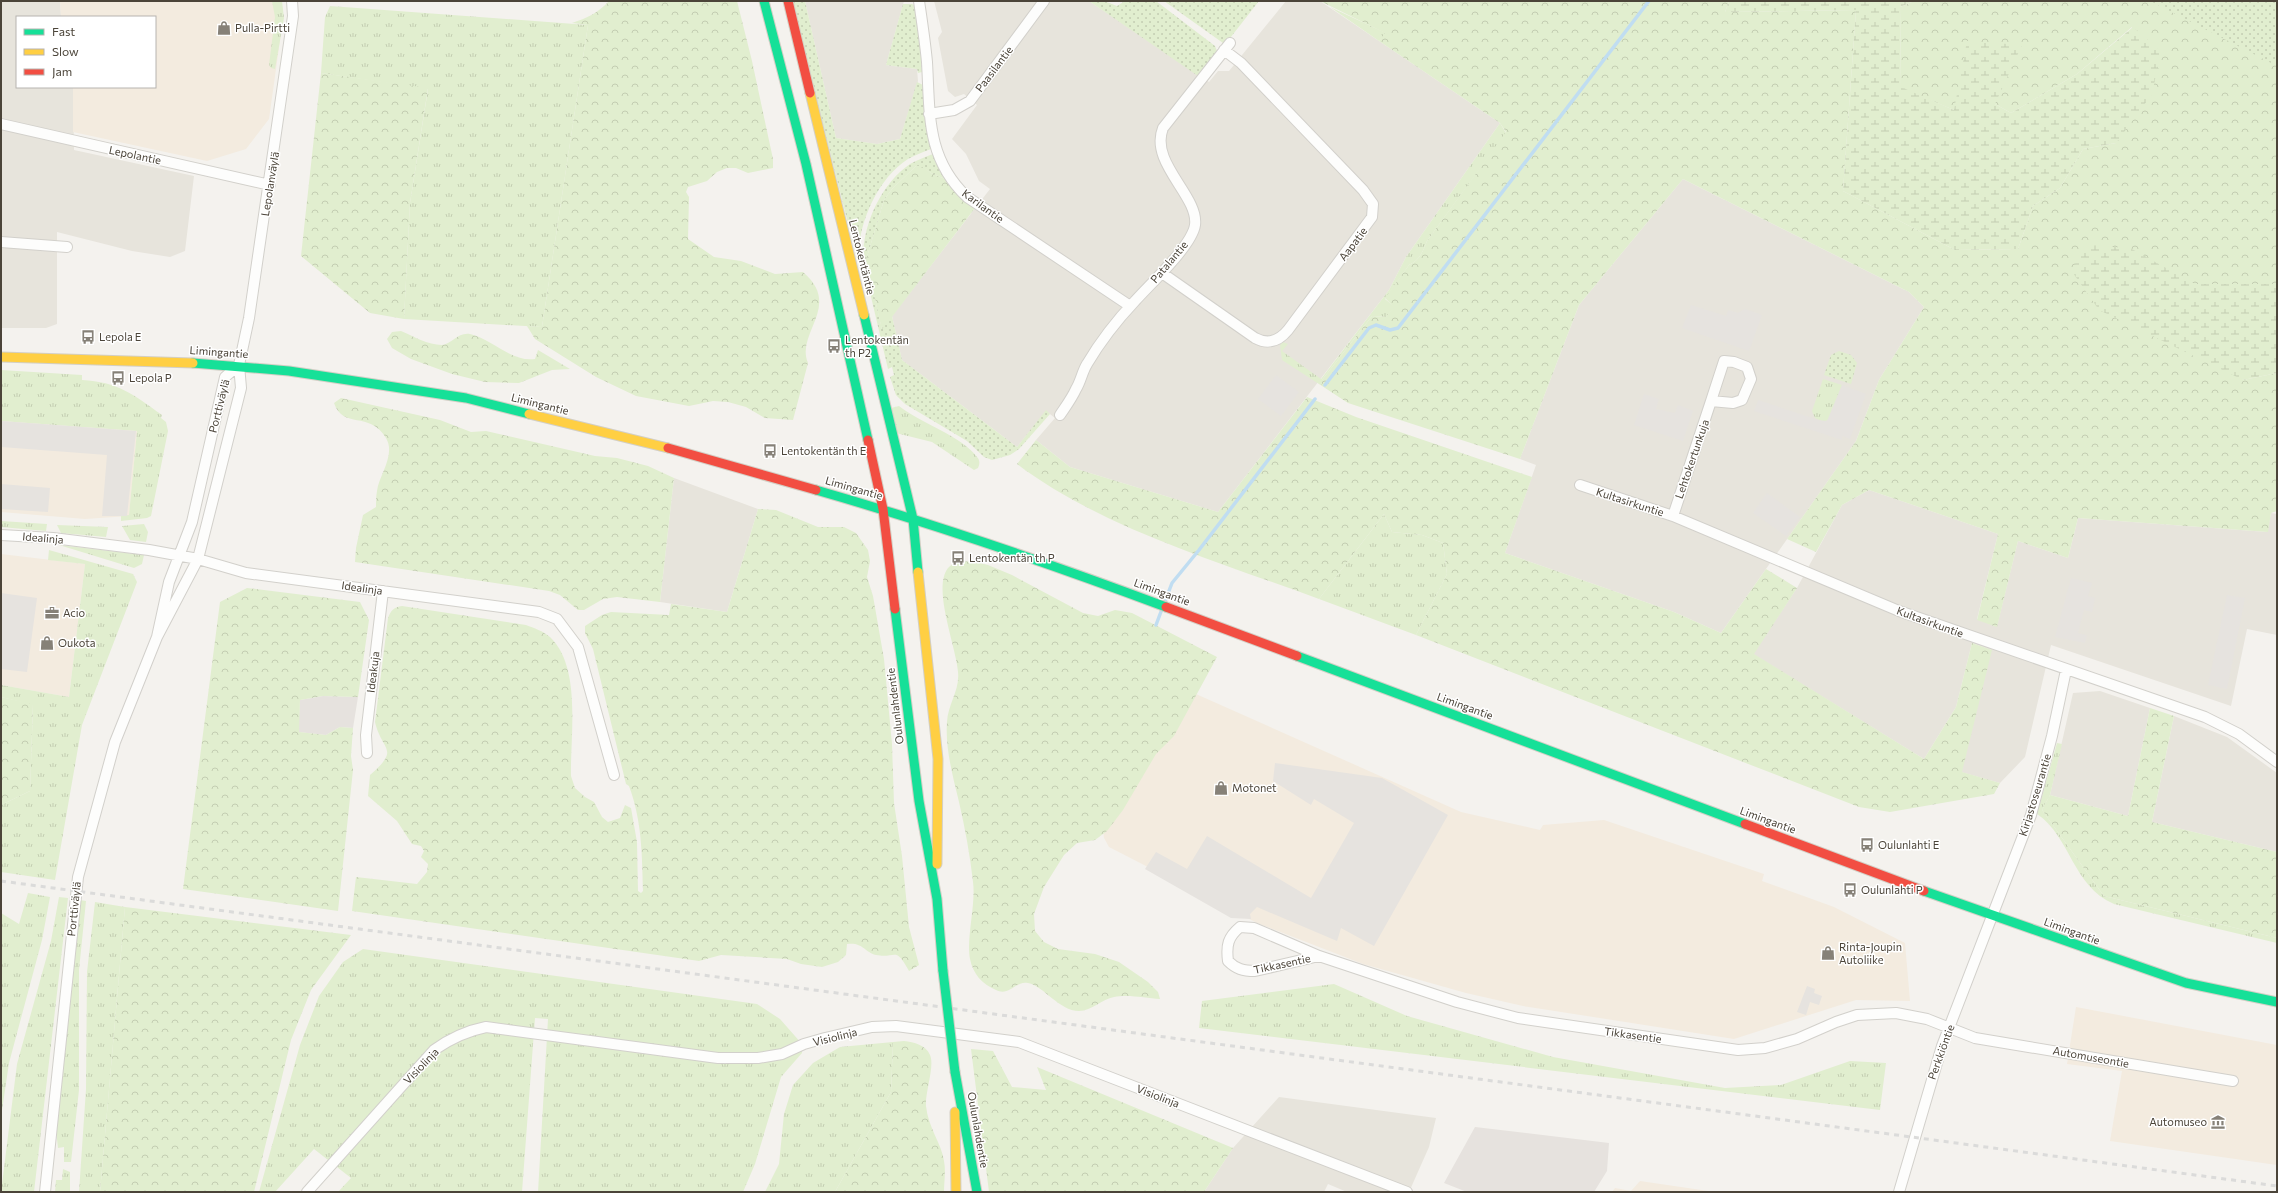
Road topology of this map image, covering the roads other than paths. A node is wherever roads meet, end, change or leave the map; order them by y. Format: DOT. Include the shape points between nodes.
graph roads {
  1 [pos="292,1"];
  2 [pos="764,1"];
  3 [pos="788,1"];
  4 [pos="919,1"];
  5 [pos="1044,1"];
  6 [pos="1227,46"];
  7 [pos="929,114"];
  8 [pos="1,124"];
  9 [pos="270,186"];
  10 [pos="1,242"];
  11 [pos="67,247"];
  12 [pos="1162,273"];
  13 [pos="1130,306"];
  14 [pos="1,357"];
  15 [pos="239,365"];
  16 [pos="1711,401"];
  17 [pos="1060,415"];
  18 [pos="1580,485"];
  19 [pos="884,509"];
  20 [pos="1673,516"];
  21 [pos="913,519"];
  22 [pos="1,535"];
  23 [pos="180,556"];
  24 [pos="198,559"];
  25 [pos="383,591"];
  26 [pos="157,637"];
  27 [pos="2066,670"];
  28 [pos="367,754"];
  29 [pos="2277,762"];
  30 [pos="614,775"];
  31 [pos="937,899"];
  32 [pos="1992,916"];
  33 [pos="1319,956"];
  34 [pos="2277,1002"];
  35 [pos="1949,1028"];
  36 [pos="955,1072"];
  37 [pos="2233,1081"];
  38 [pos="45,1192"];
  39 [pos="307,1192"];
  40 [pos="956,1192"];
  41 [pos="977,1192"];
  42 [pos="1407,1192"];
  43 [pos="1899,1192"];
  1 -- 9 [label="street, Lepolanväylä" via="293,16"];
  2 -- 19 [label="main road" via="806,164"];
  3 -- 21 [label="main road, Lentokentäntie"];
  4 -- 7 [label="street, Karilantie" via="925,38"];
  5 -- 7 [label="street, Paasilantie" via="970,101 954,110"];
  6 -- 12 [label="street, Patalantie" via="1160,134 1160,148 1193,211 1195,225 1182,248"];
  6 -- 12 [label="street, Aapatie" via="1363,190 1373,204 1372,216 1288,330 1271,342 1255,338"];
  7 -- 13 [label="street, Karilantie" via="933,142 940,159 953,182 967,197"];
  8 -- 9 [label="street, Lepolantie"];
  9 -- 15 [label="street, Lepolanväylä"];
  10 -- 11 [label="street"];
  12 -- 13 [label="street, Patalantie"];
  13 -- 17 [label="street, Patalantie" via="1091,358 1076,390"];
  14 -- 15 [label="main road, Limingantie"];
  15 -- 19 [label="main road, Limingantie" via="466,398 670,448"];
  15 -- 23 [label="street, Porttiväylä" via="224,376 192,522"];
  15 -- 24 [label="street, Porttiväylä" via="241,388"];
  16 -- 16 [label="street, Lehtokertunkuja" via="1724,361 1747,367 1751,380 1742,400 1733,403"];
  16 -- 20 [label="street, Lehtokertunkuja"];
  18 -- 20 [label="street, Kultasirkuntie"];
  19 -- 21 [label="main road, Limingantie"];
  19 -- 31 [label="main road, Oulunlahdentie" via="919,801"];
  20 -- 27 [label="street, Kultasirkuntie" via="1899,611"];
  21 -- 31 [label="main road, Oulunlahdentie" via="938,759"];
  21 -- 32 [label="main road, Limingantie" via="1067,570 1194,616"];
  22 -- 23 [label="street, Idealinja" via="53,538"];
  23 -- 24 [label="street, Idealinja"];
  23 -- 26 [label="street, Porttiväylä" via="169,582"];
  24 -- 25 [label="street, Idealinja" via="246,573"];
  24 -- 26 [label="street, Porttiväylä"];
  25 -- 28 [label="street, Ideakuja" via="366,736"];
  25 -- 30 [label="street, Idealinja" via="539,612 557,619 578,646"];
  26 -- 38 [label="street, Porttiväylä" via="115,742 78,877"];
  27 -- 29 [label="street, Kultasirkuntie" via="2218,722 2248,739"];
  27 -- 32 [label="street, Kirjastoseurantie" via="2052,736 2030,815"];
  31 -- 36 [label="main road, Oulunlahdentie, bridge"];
  32 -- 34 [label="main road, Limingantie" via="2186,983"];
  32 -- 35 [label="street, Perkkiöntie"];
  33 -- 33 [label="street, Tikkasentie" via="1254,928 1240,927 1231,935 1226,947 1228,961 1235,968 1244,971 1255,971"];
  33 -- 35 [label="street, Tikkasentie" via="1457,1002 1518,1018 1722,1049 1765,1048 1797,1039 1836,1022 1870,1013 1908,1015"];
  35 -- 37 [label="street, Automuseontie" via="1975,1038"];
  35 -- 43 [label="street, Perkkiöntie" via="1930,1083"];
  36 -- 40 [label="main road, Oulunlahdentie"];
  36 -- 41 [label="main road, Oulunlahdentie"];
  39 -- 42 [label="street, Visiolinja" via="434,1050 451,1038 471,1030 486,1027 718,1058 758,1058 782,1054 804,1044 872,1028 896,1026 1019,1042"];
}
